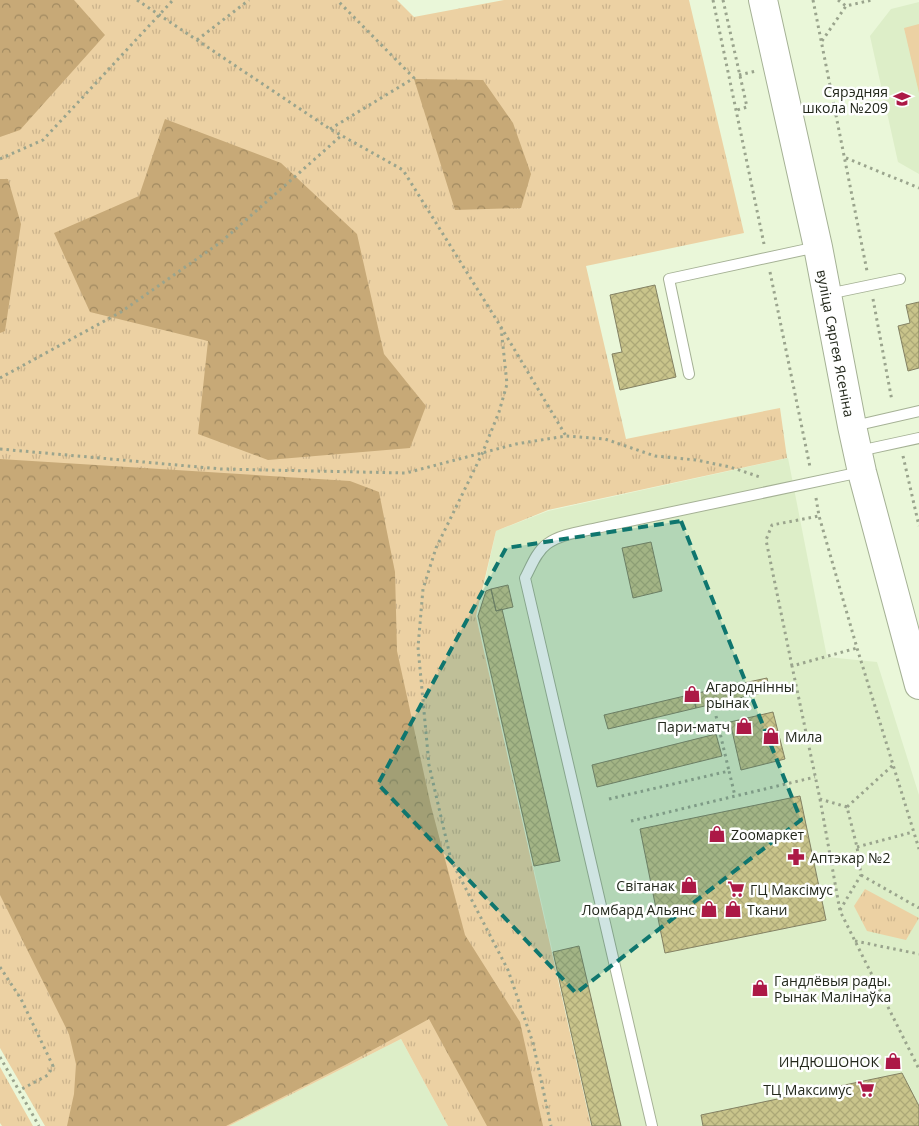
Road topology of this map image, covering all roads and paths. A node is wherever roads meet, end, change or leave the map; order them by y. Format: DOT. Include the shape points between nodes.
graph roads {
  1 [pos="137,0"];
  2 [pos="173,0"];
  3 [pos="249,0"];
  4 [pos="337,0"];
  5 [pos="713,0"];
  6 [pos="723,0"];
  7 [pos="763,0"];
  8 [pos="813,0"];
  9 [pos="838,0"];
  10 [pos="872,0"];
  11 [pos="846,6"];
  12 [pos="159,15"];
  13 [pos="197,40"];
  14 [pos="822,42"];
  15 [pos="737,110"];
  16 [pos="330,129"];
  17 [pos="342,135"];
  18 [pos="845,158"];
  19 [pos="0,159"];
  20 [pos="919,188"];
  21 [pos="818,247"];
  22 [pos="767,258"];
  23 [pos="900,280"];
  24 [pos="870,285"];
  25 [pos="827,294"];
  26 [pos="501,327"];
  27 [pos="689,374"];
  28 [pos="0,378"];
  29 [pos="919,411"];
  30 [pos="895,416"];
  31 [pos="566,436"];
  32 [pos="919,438"];
  33 [pos="900,442"];
  34 [pos="0,449"];
  35 [pos="857,450"];
  36 [pos="482,454"];
  37 [pos="760,476"];
  38 [pos="813,482"];
  39 [pos="819,516"];
  40 [pos="919,526"];
  41 [pos="857,648"];
  42 [pos="792,666"];
  43 [pos="919,685"];
  44 [pos="716,716"];
  45 [pos="893,765"];
  46 [pos="729,771"];
  47 [pos="815,777"];
  48 [pos="735,796"];
  49 [pos="609,799"];
  50 [pos="820,799"];
  51 [pos="847,807"];
  52 [pos="631,821"];
  53 [pos="913,832"];
  54 [pos="857,846"];
  55 [pos="919,849"];
  56 [pos="861,876"];
  57 [pos="919,908"];
  58 [pos="840,911"];
  59 [pos="855,941"];
  60 [pos="919,954"];
  61 [pos="0,967"];
  62 [pos="0,1057"];
  63 [pos="919,1069"];
  64 [pos="20,1090"];
  65 [pos="39,1126"];
  66 [pos="551,1126"];
  67 [pos="652,1126"];
  1 -- 12 [label="path"];
  2 -- 12 [label="path"];
  3 -- 13 [label="path"];
  4 -- 16 [label="path" via="414,78"];
  5 -- 15 [label="path"];
  6 -- 15 [label="path" via="746,107"];
  7 -- 21 [label="main road, вуліца Сяргея Ясеніна"];
  8 -- 14 [label="path"];
  9 -- 11 [label="path"];
  10 -- 11 [label="path"];
  11 -- 14 [label="path"];
  12 -- 13 [label="path"];
  12 -- 19 [label="path" via="43,140"];
  13 -- 16 [label="path"];
  14 -- 18 [label="path"];
  15 -- 22 [label="path"];
  16 -- 17 [label="path"];
  17 -- 26 [label="path" via="402,170"];
  17 -- 28 [label="path" via="221,242 121,312"];
  18 -- 20 [label="path"];
  18 -- 24 [label="path"];
  21 -- 22 [label="lane"];
  21 -- 25 [label="main road, вуліца Сяргея Ясеніна"];
  22 -- 27 [label="lane" via="669,279"];
  22 -- 38 [label="path"];
  23 -- 24 [label="lane"];
  24 -- 25 [label="lane"];
  24 -- 30 [label="path"];
  25 -- 35 [label="main road, вуліца Сяргея Ясеніна"];
  26 -- 31 [label="path"];
  26 -- 36 [label="path" via="507,384"];
  29 -- 30 [label="lane"];
  30 -- 35 [label="lane"];
  31 -- 36 [label="path" via="516,444"];
  31 -- 37 [label="path" via="605,439 655,456 696,460"];
  32 -- 33 [label="lane"];
  33 -- 35 [label="lane"];
  33 -- 40 [label="path"];
  34 -- 36 [label="path" via="221,469 406,474"];
  35 -- 38 [label="lane"];
  35 -- 43 [label="main road, вуліца Сяргея Ясеніна"];
  36 -- 66 [label="path" via="436,548 423,589 418,647 429,765 451,860 508,970 533,1043"];
  38 -- 39 [label="path"];
  38 -- 67 [label="lane" via="563,536 546,544 525,578"];
  39 -- 41 [label="path"];
  39 -- 42 [label="path" via="772,525 766,540"];
  41 -- 42 [label="path"];
  41 -- 45 [label="path"];
  42 -- 47 [label="path"];
  44 -- 46 [label="path"];
  45 -- 51 [label="path"];
  45 -- 53 [label="path"];
  46 -- 48 [label="path"];
  46 -- 49 [label="path"];
  47 -- 48 [label="path"];
  47 -- 50 [label="path"];
  48 -- 52 [label="path"];
  50 -- 51 [label="path"];
  50 -- 58 [label="path"];
  51 -- 54 [label="path"];
  53 -- 54 [label="path"];
  53 -- 55 [label="path"];
  54 -- 56 [label="path"];
  56 -- 57 [label="path"];
  56 -- 58 [label="path"];
  58 -- 59 [label="path"];
  59 -- 60 [label="path"];
  59 -- 63 [label="path"];
  61 -- 64 [label="path" via="21,999 53,1066 48,1075"];
  62 -- 64 [label="path"];
  64 -- 65 [label="path"];
}
